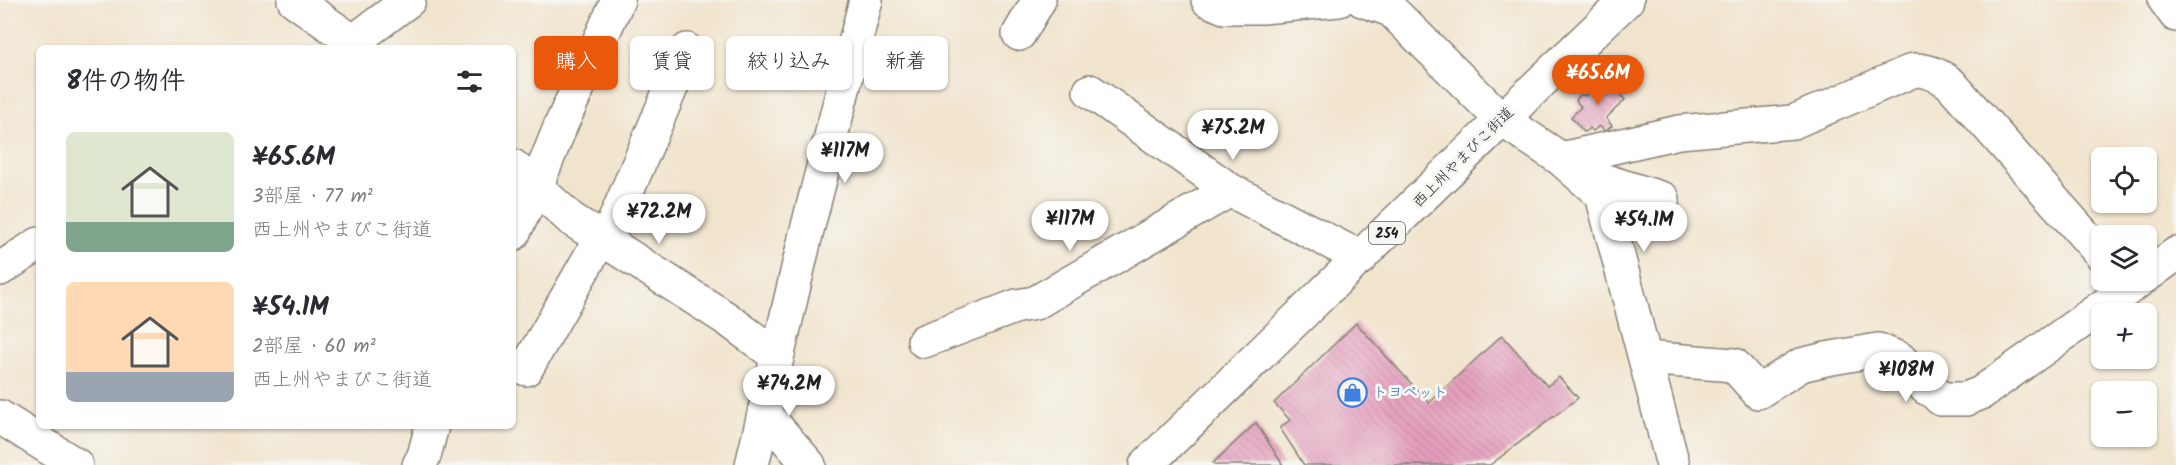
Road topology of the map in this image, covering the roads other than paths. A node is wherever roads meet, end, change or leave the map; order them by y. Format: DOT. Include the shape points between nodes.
graph roads {
  1 [pos="294,0"];
  2 [pos="409,0"];
  3 [pos="618,0"];
  4 [pos="866,0"];
  5 [pos="1038,0"];
  6 [pos="1208,0"];
  7 [pos="1339,0"];
  8 [pos="1627,0"];
  9 [pos="2165,0"];
  10 [pos="1383,3"];
  11 [pos="2176,15"];
  12 [pos="1019,34"];
  13 [pos="353,45"];
  14 [pos="355,45"];
  15 [pos="669,90"];
  16 [pos="1090,91"];
  17 [pos="1501,119"];
  18 [pos="1568,165"];
  19 [pos="524,176"];
  20 [pos="1230,190"];
  21 [pos="1663,199"];
  22 [pos="516,218"];
  23 [pos="603,240"];
  24 [pos="2091,243"];
  25 [pos="36,246"];
  26 [pos="2176,254"];
  27 [pos="1361,258"];
  28 [pos="2157,267"];
  29 [pos="0,269"];
  30 [pos="2121,291"];
  31 [pos="924,341"];
  32 [pos="777,356"];
  33 [pos="1645,358"];
  34 [pos="526,369"];
  35 [pos="764,413"];
  36 [pos="0,417"];
  37 [pos="431,429"];
  38 [pos="76,465"];
  39 [pos="419,465"];
  40 [pos="752,465"];
  41 [pos="809,465"];
  42 [pos="1146,465"];
  43 [pos="1673,465"];
  1 -- 13 [label="main road"];
  2 -- 14 [label="main road"];
  3 -- 19 [label="main road" via="561,124"];
  4 -- 32 [label="main road"];
  5 -- 12 [label="main road"];
  6 -- 7 [label="main road" via="1224,7 1253,7"];
  8 -- 17 [label="main road, 西上州やまびこ街道 / 254"];
  9 -- 11 [label="main road"];
  10 -- 17 [label="main road"];
  15 -- 23 [label="main road"];
  16 -- 20 [label="main road"];
  17 -- 18 [label="main road"];
  17 -- 27 [label="main road, 西上州やまびこ街道 / 254"];
  18 -- 21 [label="main road"];
  18 -- 24 [label="main road" via="1679,132 1793,122 1914,70 1923,70 1950,83"];
  18 -- 33 [label="main road" via="1602,195"];
  19 -- 22 [label="main road"];
  19 -- 23 [label="main road" via="571,219"];
  20 -- 27 [label="main road"];
  20 -- 31 [label="main road" via="1035,303"];
  23 -- 32 [label="main road"];
  23 -- 34 [label="main road"];
  25 -- 29 [label="main road"];
  26 -- 28 [label="main road"];
  27 -- 42 [label="main road, 西上州やまびこ街道 / 254"];
  30 -- 33 [label="main road" via="1981,393 1966,399 1941,399 1900,359 1878,350 1802,365 1758,392 1734,365"];
  32 -- 35 [label="main road"];
  33 -- 43 [label="main road"];
  35 -- 40 [label="main road"];
  35 -- 41 [label="main road"];
  36 -- 38 [label="main road"];
  37 -- 39 [label="main road"];
}
